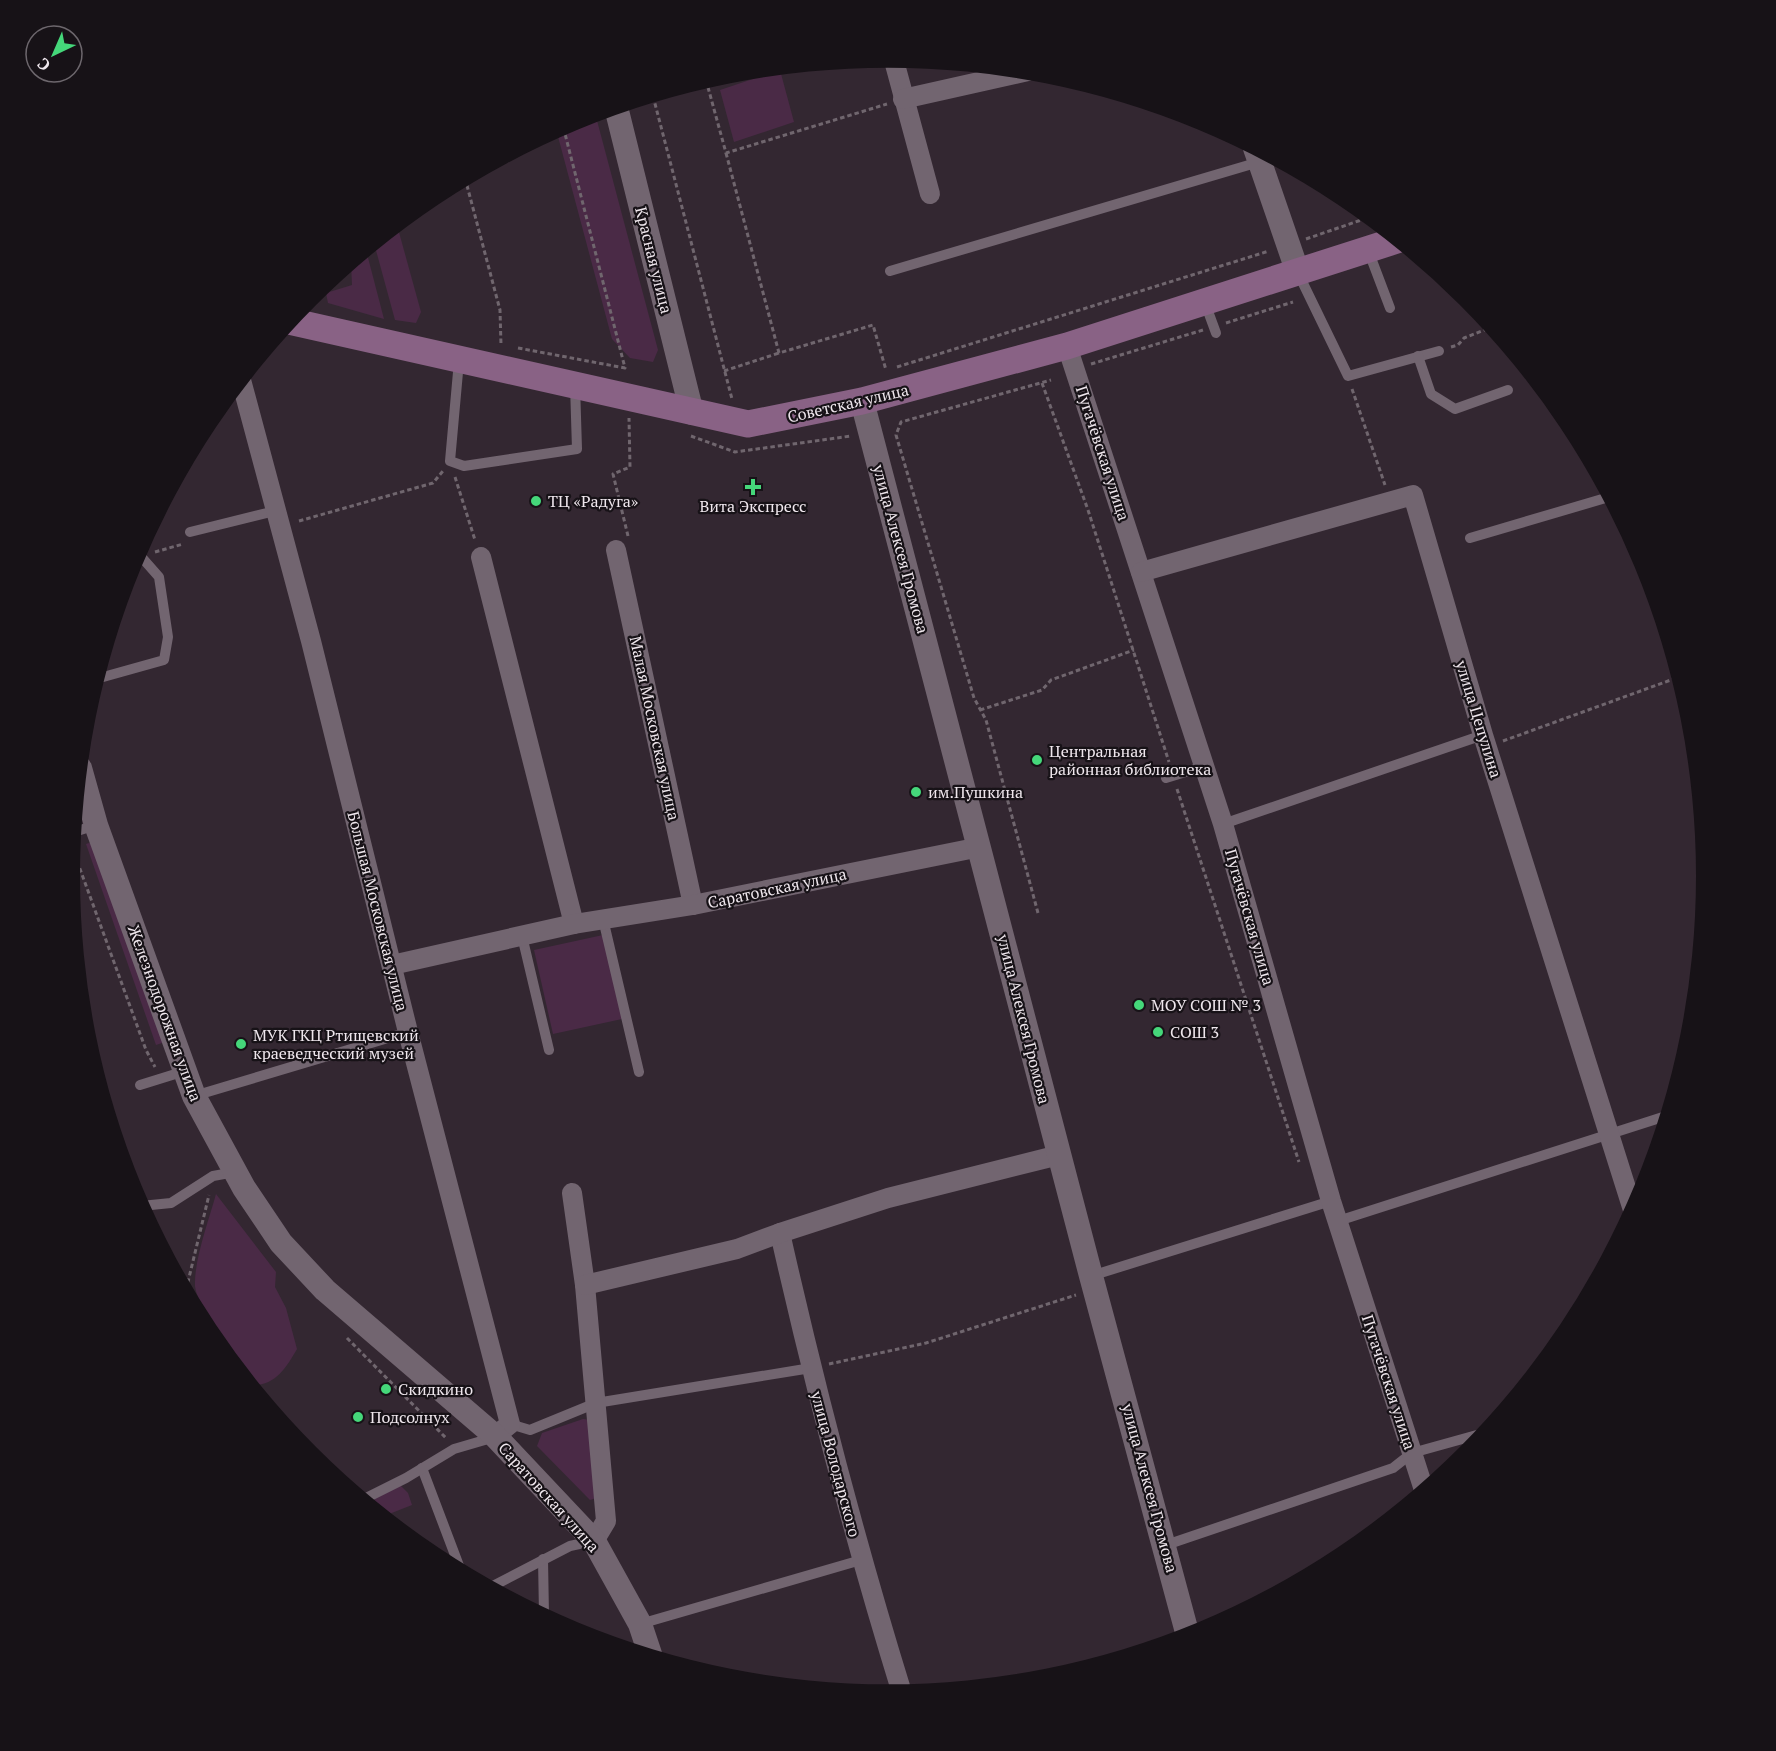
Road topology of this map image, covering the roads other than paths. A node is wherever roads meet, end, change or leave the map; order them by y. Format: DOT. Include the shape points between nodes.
graph roads {
  1 [pos="895,68"];
  2 [pos="1005,76"];
  3 [pos="903,99"];
  4 [pos="618,114"];
  5 [pos="1254,156"];
  6 [pos="1258,158"];
  7 [pos="930,194"];
  8 [pos="1390,242"];
  9 [pos="1368,249"];
  10 [pos="890,271"];
  11 [pos="1298,273"];
  12 [pos="1390,308"];
  13 [pos="299,323"];
  14 [pos="1067,346"];
  15 [pos="1439,351"];
  16 [pos="1418,356"];
  17 [pos="459,361"];
  18 [pos="575,385"];
  19 [pos="243,389"];
  20 [pos="1508,390"];
  21 [pos="862,401"];
  22 [pos="692,413"];
  23 [pos="1603,499"];
  24 [pos="277,519"];
  25 [pos="190,532"];
  26 [pos="1470,538"];
  27 [pos="616,550"];
  28 [pos="481,557"];
  29 [pos="144,560"];
  30 [pos="1141,572"];
  31 [pos="106,676"];
  32 [pos="1485,741"];
  33 [pos="1205,766"];
  34 [pos="1167,778"];
  35 [pos="83,808"];
  36 [pos="1223,824"];
  37 [pos="85,828"];
  38 [pos="980,847"];
  39 [pos="693,905"];
  40 [pos="603,919"];
  41 [pos="574,924"];
  42 [pos="522,936"];
  43 [pos="392,965"];
  44 [pos="408,1032"];
  45 [pos="549,1050"];
  46 [pos="186,1071"];
  47 [pos="639,1072"];
  48 [pos="140,1085"];
  49 [pos="194,1096"];
  50 [pos="1658,1118"];
  51 [pos="1608,1134"];
  52 [pos="1059,1155"];
  53 [pos="224,1174"];
  54 [pos="572,1194"];
  55 [pos="1629,1197"];
  56 [pos="1331,1201"];
  57 [pos="151,1205"];
  58 [pos="1338,1221"];
  59 [pos="780,1233"];
  60 [pos="1093,1283"];
  61 [pos="585,1285"];
  62 [pos="811,1368"];
  63 [pos="596,1403"];
  64 [pos="502,1430"];
  65 [pos="1468,1438"];
  66 [pos="1412,1453"];
  67 [pos="422,1468"];
  68 [pos="1422,1482"];
  69 [pos="373,1498"];
  70 [pos="594,1541"];
  71 [pos="1166,1545"];
  72 [pos="456,1558"];
  73 [pos="543,1559"];
  74 [pos="861,1560"];
  75 [pos="499,1583"];
  76 [pos="544,1606"];
  77 [pos="640,1624"];
  78 [pos="1186,1626"];
  79 [pos="648,1647"];
  80 [pos="899,1684"];
  1 -- 3 [label="street"];
  2 -- 3 [label="street"];
  3 -- 7 [label="street"];
  4 -- 22 [label="street, Красная улица"];
  5 -- 10 [label="lane"];
  6 -- 11 [label="street" via="1282,247"];
  8 -- 9 [label="main road, Советская улица"];
  9 -- 11 [label="main road, Советская улица"];
  9 -- 12 [label="lane"];
  11 -- 14 [label="main road, Советская улица" via="1212,321"];
  11 -- 16 [label="lane" via="1348,376"];
  13 -- 17 [label="main road, Советская улица"];
  14 -- 21 [label="main road, Советская улица"];
  14 -- 30 [label="street, Пугачёвская улица"];
  15 -- 16 [label="lane"];
  16 -- 20 [label="lane" via="1431,394 1455,409"];
  17 -- 18 [label="main road, Советская улица"];
  17 -- 18 [label="lane" via="450,461 464,466 577,449"];
  18 -- 22 [label="main road, Советская улица"];
  19 -- 24 [label="street, Большая Московская улица"];
  21 -- 22 [label="main road, Советская улица" via="748,424"];
  21 -- 38 [label="street, улица Алексея Громова"];
  23 -- 26 [label="lane"];
  24 -- 25 [label="lane"];
  24 -- 43 [label="street, Большая Московская улица"];
  27 -- 39 [label="street, Малая Московская улица"];
  28 -- 41 [label="street"];
  29 -- 31 [label="lane" via="159,577 168,637 164,660"];
  30 -- 32 [label="street, улица Цепулина" via="1413,495"];
  30 -- 33 [label="street, Пугачёвская улица"];
  32 -- 36 [label="lane"];
  32 -- 51 [label="street, улица Цепулина"];
  33 -- 34 [label="lane"];
  33 -- 36 [label="street, Пугачёвская улица"];
  35 -- 37 [label="street, Железнодорожная улица"];
  36 -- 56 [label="street, Пугачёвская улица"];
  37 -- 46 [label="street, Железнодорожная улица"];
  38 -- 39 [label="street, Саратовская улица"];
  38 -- 52 [label="street, улица Алексея Громова"];
  39 -- 40 [label="street, Саратовская улица"];
  40 -- 41 [label="street, Саратовская улица"];
  40 -- 47 [label="lane"];
  41 -- 42 [label="street, Саратовская улица"];
  42 -- 43 [label="street, Саратовская улица"];
  42 -- 45 [label="lane"];
  43 -- 44 [label="street, Большая Московская улица"];
  44 -- 49 [label="lane"];
  44 -- 64 [label="street, Большая Московская улица"];
  46 -- 48 [label="lane"];
  46 -- 49 [label="street, Железнодорожная улица"];
  49 -- 53 [label="street, Железнодорожная улица"];
  50 -- 51 [label="lane"];
  51 -- 55 [label="street, улица Цепулина"];
  51 -- 58 [label="lane"];
  52 -- 59 [label="street" via="888,1198"];
  52 -- 60 [label="street, улица Алексея Громова"];
  53 -- 57 [label="lane" via="171,1203"];
  53 -- 64 [label="street, Железнодорожная улица" via="325,1290"];
  54 -- 61 [label="street"];
  56 -- 58 [label="street, Пугачёвская улица"];
  56 -- 60 [label="lane"];
  58 -- 66 [label="street, Пугачёвская улица"];
  59 -- 61 [label="street" via="737,1249"];
  59 -- 62 [label="street, улица Володарского"];
  60 -- 71 [label="street, улица Алексея Громова"];
  61 -- 63 [label="street"];
  62 -- 63 [label="lane"];
  62 -- 74 [label="street, улица Володарского"];
  63 -- 64 [label="lane" via="530,1430"];
  63 -- 70 [label="street" via="606,1521"];
  64 -- 67 [label="lane" via="454,1449"];
  64 -- 70 [label="street, Саратовская улица"];
  65 -- 66 [label="lane"];
  66 -- 68 [label="street, Пугачёвская улица"];
  66 -- 71 [label="lane" via="1392,1468"];
  67 -- 69 [label="lane"];
  67 -- 72 [label="lane"];
  70 -- 73 [label="lane" via="570,1546"];
  70 -- 77 [label="street, Саратовская улица"];
  71 -- 78 [label="street, улица Алексея Громова"];
  73 -- 75 [label="lane"];
  73 -- 76 [label="lane"];
  74 -- 77 [label="lane"];
  74 -- 80 [label="street, улица Володарского"];
  77 -- 79 [label="street, Саратовская улица"];
}
